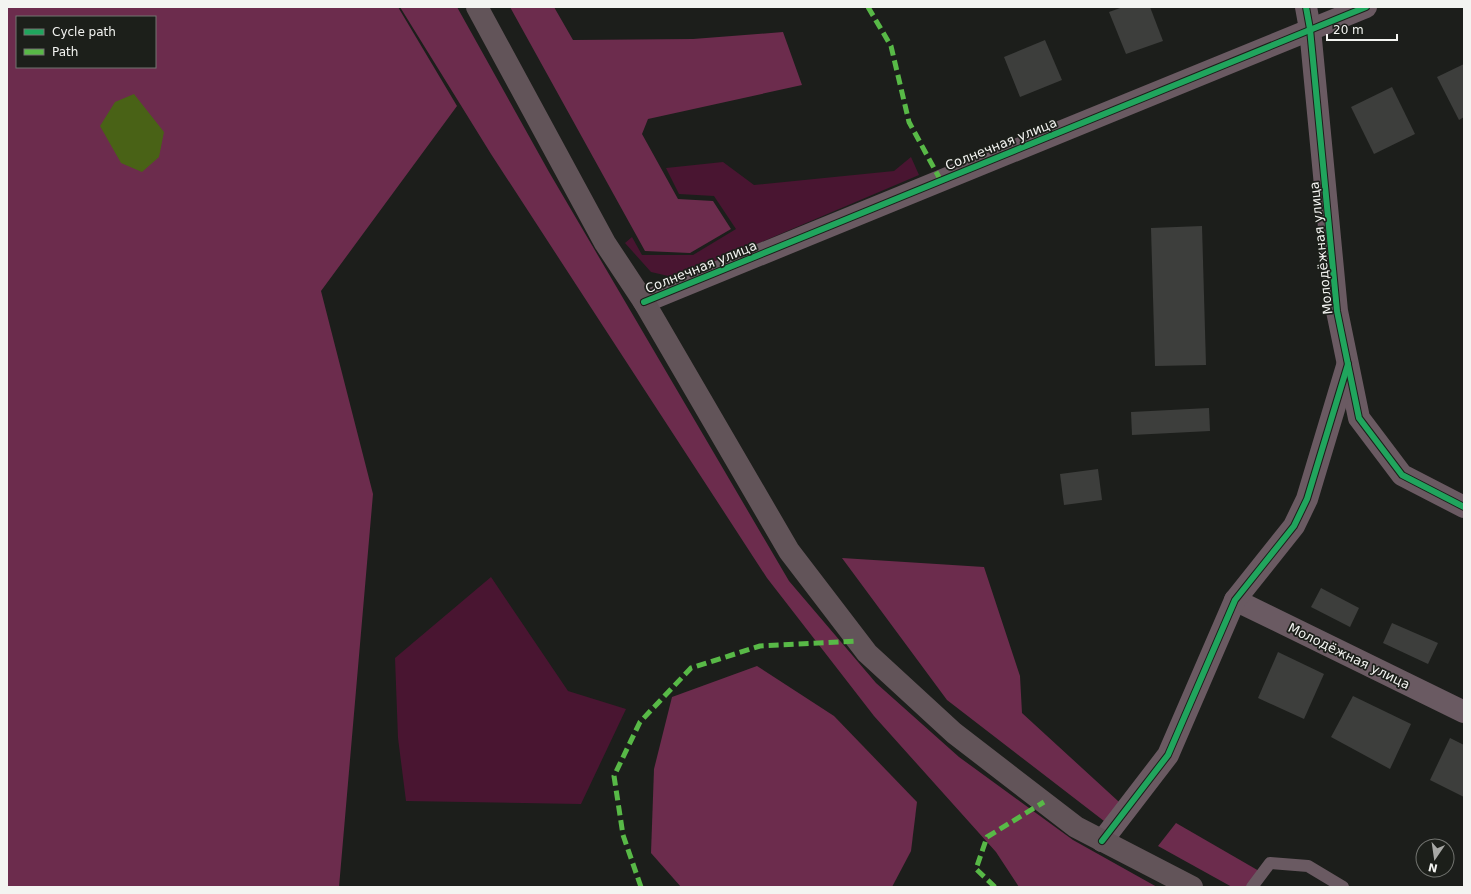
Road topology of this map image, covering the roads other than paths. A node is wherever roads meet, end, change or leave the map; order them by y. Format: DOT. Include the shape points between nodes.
graph roads {
  1 [pos="477,7"];
  2 [pos="1306,7"];
  3 [pos="1366,7"];
  4 [pos="1310,29"];
  5 [pos="644,302"];
  6 [pos="1348,364"];
  7 [pos="1464,507"];
  8 [pos="1235,600"];
  9 [pos="1464,712"];
  10 [pos="1102,841"];
  11 [pos="1192,887"];
  12 [pos="1252,887"];
  13 [pos="1344,887"];
  1 -- 5 [label="main road" via="605,243"];
  2 -- 4 [label="street, Молодёжная улица"];
  3 -- 4 [label="street, Солнечная улица"];
  4 -- 5 [label="street, Солнечная улица"];
  4 -- 6 [label="street, Молодёжная улица" via="1337,311"];
  5 -- 10 [label="main road" via="789,551 868,653 954,733 1076,827"];
  6 -- 7 [label="street, Молодёжная улица" via="1359,418 1402,475"];
  6 -- 8 [label="street" via="1307,499 1294,526"];
  8 -- 9 [label="street, Молодёжная улица"];
  8 -- 10 [label="street" via="1168,755"];
  10 -- 11 [label="main road"];
  12 -- 13 [label="lane" via="1270,863 1308,866"];
}
